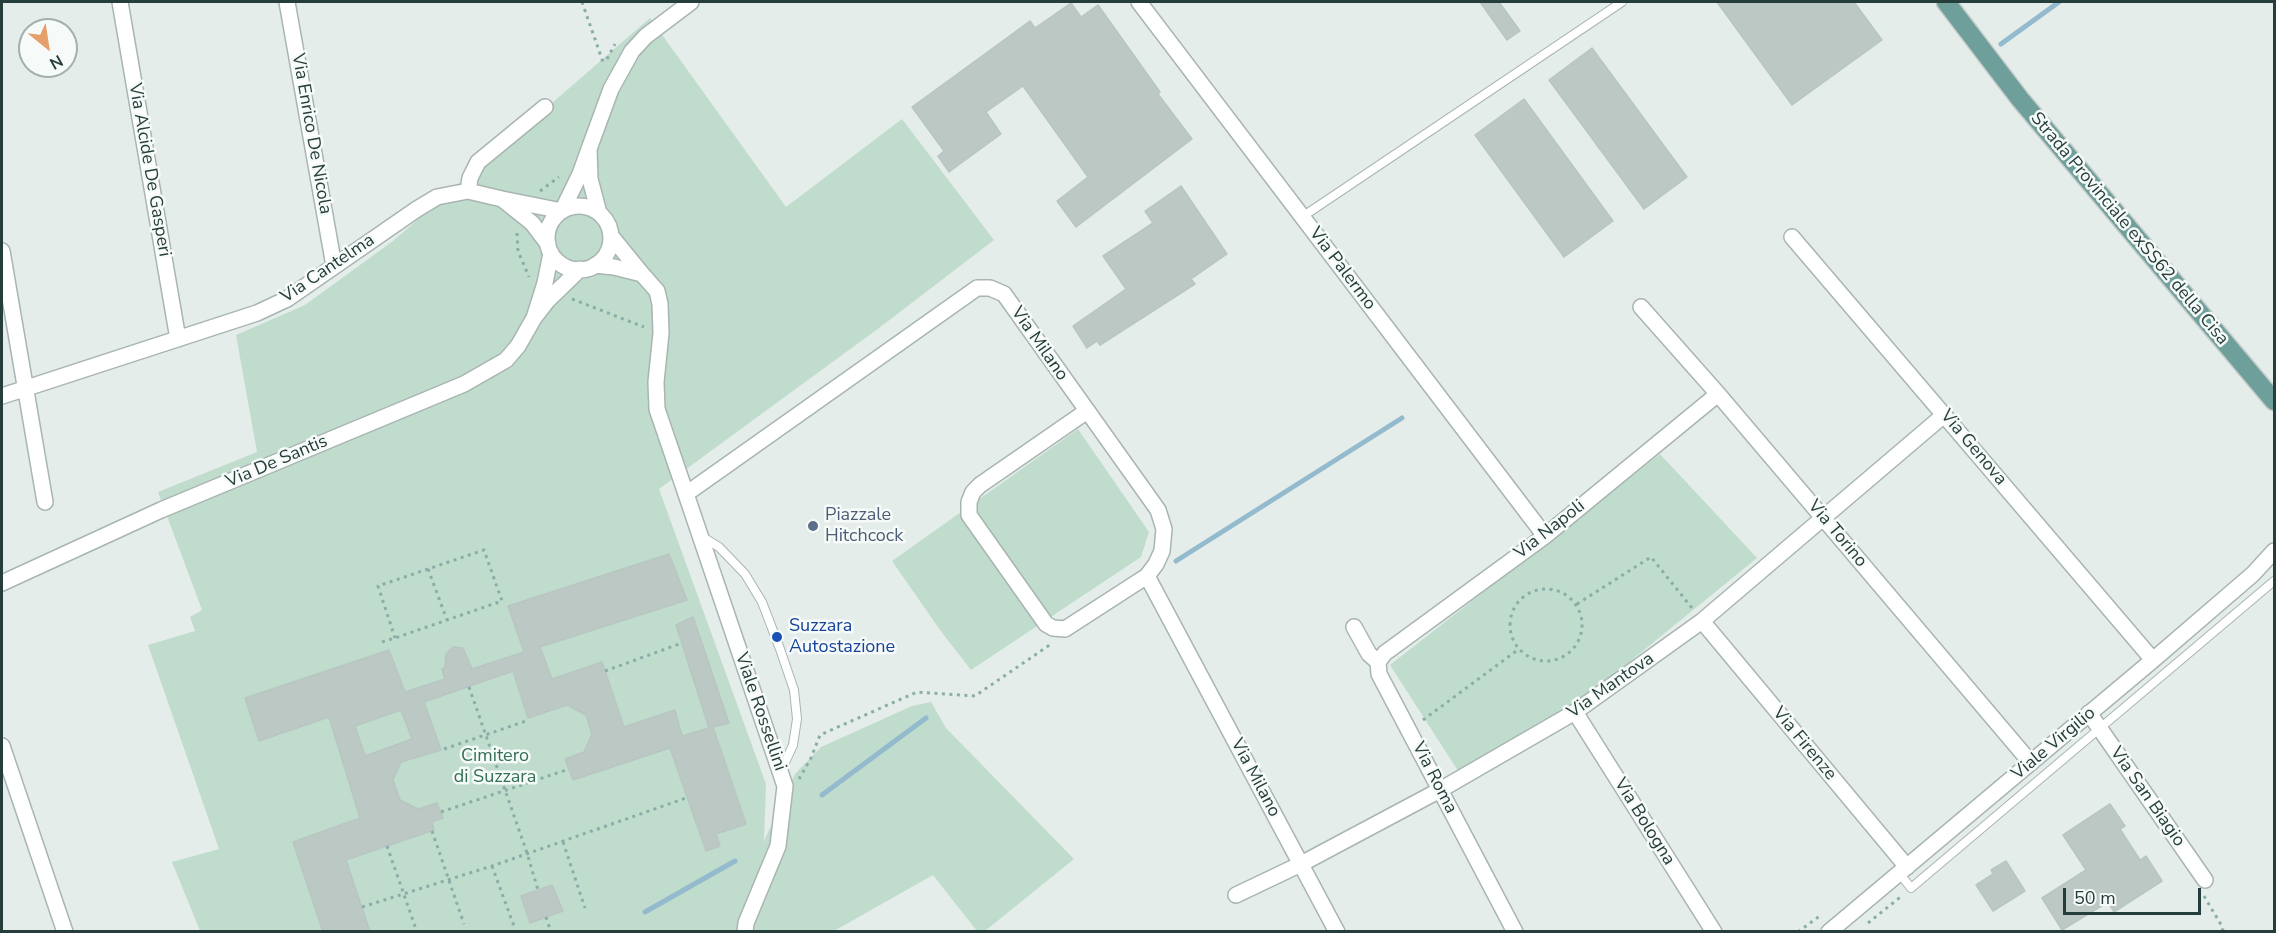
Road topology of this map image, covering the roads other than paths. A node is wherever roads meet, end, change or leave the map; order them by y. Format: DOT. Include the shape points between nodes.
graph roads {
  1 [pos="120,2"];
  2 [pos="287,2"];
  3 [pos="691,2"];
  4 [pos="1139,2"];
  5 [pos="1622,2"];
  6 [pos="1946,2"];
  7 [pos="545,107"];
  8 [pos="589,150"];
  9 [pos="468,191"];
  10 [pos="502,199"];
  11 [pos="562,211"];
  12 [pos="599,213"];
  13 [pos="1302,216"];
  14 [pos="611,236"];
  15 [pos="1792,237"];
  16 [pos="549,249"];
  17 [pos="2,251"];
  18 [pos="595,265"];
  19 [pos="334,266"];
  20 [pos="579,269"];
  21 [pos="642,274"];
  22 [pos="1641,307"];
  23 [pos="534,318"];
  24 [pos="178,339"];
  25 [pos="25,389"];
  26 [pos="1718,394"];
  27 [pos="2,396"];
  28 [pos="2274,400"];
  29 [pos="1087,411"];
  30 [pos="1944,415"];
  31 [pos="686,494"];
  32 [pos="45,502"];
  33 [pos="1822,517"];
  34 [pos="699,535"];
  35 [pos="1545,536"];
  36 [pos="2274,551"];
  37 [pos="1148,576"];
  38 [pos="2274,581"];
  39 [pos="2,583"];
  40 [pos="1702,621"];
  41 [pos="1354,627"];
  42 [pos="2153,660"];
  43 [pos="1378,662"];
  44 [pos="1575,712"];
  45 [pos="2090,713"];
  46 [pos="2100,729"];
  47 [pos="2,746"];
  48 [pos="2031,763"];
  49 [pos="781,770"];
  50 [pos="1440,790"];
  51 [pos="1300,864"];
  52 [pos="1903,870"];
  53 [pos="2205,880"];
  54 [pos="1236,895"];
  55 [pos="1838,929"];
  56 [pos="65,932"];
  57 [pos="745,932"];
  58 [pos="1336,932"];
  59 [pos="1515,932"];
  60 [pos="1714,932"];
  1 -- 24 [label="street, Via Alcide De Gasperi"];
  2 -- 19 [label="street, Via Enrico De Nicola"];
  3 -- 8 [label="street" via="632,51 611,89"];
  4 -- 13 [label="street, Via Palermo"];
  5 -- 13 [label="lane"];
  6 -- 28 [label="main road, Strada Provinciale exSS62 della Cisa" via="2050,136"];
  7 -- 9 [label="street" via="478,162"];
  8 -- 11 [label="street"];
  8 -- 12 [label="street" via="590,179"];
  9 -- 10 [label="street"];
  9 -- 19 [label="street, Via Cantelma" via="437,197 417,208"];
  10 -- 11 [label="street"];
  10 -- 16 [label="street" via="532,223"];
  11 -- 12 [label="street" via="579,206"];
  11 -- 16 [label="street" via="550,225"];
  12 -- 14 [label="street"];
  13 -- 35 [label="street, Via Palermo"];
  14 -- 18 [label="street" via="608,251"];
  14 -- 21 [label="street"];
  15 -- 30 [label="street, Via Genova"];
  16 -- 20 [label="street" via="566,267"];
  16 -- 23 [label="street" via="545,283"];
  17 -- 25 [label="street"];
  18 -- 20 [label="street"];
  18 -- 21 [label="street"];
  19 -- 24 [label="street, Via Cantelma" via="277,304"];
  20 -- 23 [label="street"];
  21 -- 31 [label="street" via="657,291 660,304 657,408"];
  22 -- 26 [label="street, Via Torino"];
  23 -- 39 [label="street, Via De Santis" via="506,360 464,384 161,510"];
  24 -- 25 [label="street, Via Cantelma"];
  25 -- 27 [label="street, Via Cantelma"];
  25 -- 32 [label="street"];
  26 -- 33 [label="street, Via Torino"];
  26 -- 35 [label="street, Via Napoli"];
  29 -- 31 [label="street, Via Milano" via="1004,294 977,288"];
  29 -- 37 [label="street, Via Milano" via="1158,510 1162,551"];
  29 -- 37 [label="street" via="980,485 969,502 969,515 1046,624 1053,628 1065,629"];
  30 -- 33 [label="street, Via Mantova"];
  30 -- 42 [label="street, Via Genova"];
  31 -- 34 [label="street, Viale Rossellini"];
  33 -- 40 [label="street, Via Mantova"];
  33 -- 48 [label="street, Via Torino"];
  34 -- 49 [label="street, Viale Rossellini"];
  34 -- 49 [label="lane" via="719,547 745,574 762,602 780,649 794,690 797,719 793,745"];
  35 -- 43 [label="street, Via Napoli" via="1385,652"];
  36 -- 42 [label="street, Viale Virgilio" via="2253,574"];
  37 -- 51 [label="street, Via Milano"];
  38 -- 46 [label="lane"];
  40 -- 44 [label="street, Via Mantova"];
  40 -- 52 [label="street, Via Firenze"];
  41 -- 43 [label="street, Via Roma"];
  42 -- 45 [label="street, Viale Virgilio"];
  43 -- 50 [label="street, Via Roma" via="1379,674"];
  44 -- 50 [label="street, Via Mantova"];
  44 -- 60 [label="street, Via Bologna"];
  45 -- 46 [label="street, Via San Biagio"];
  45 -- 48 [label="street, Viale Virgilio"];
  46 -- 52 [label="lane" via="1911,888"];
  46 -- 53 [label="street, Via San Biagio"];
  47 -- 56 [label="street"];
  48 -- 52 [label="street, Viale Virgilio"];
  49 -- 57 [label="street, Viale Rossellini" via="785,786 778,846"];
  50 -- 51 [label="street, Via Mantova"];
  50 -- 59 [label="street, Via Roma"];
  51 -- 54 [label="street, Via Mantova"];
  51 -- 58 [label="street, Via Milano"];
  52 -- 55 [label="street, Viale Virgilio"];
}
